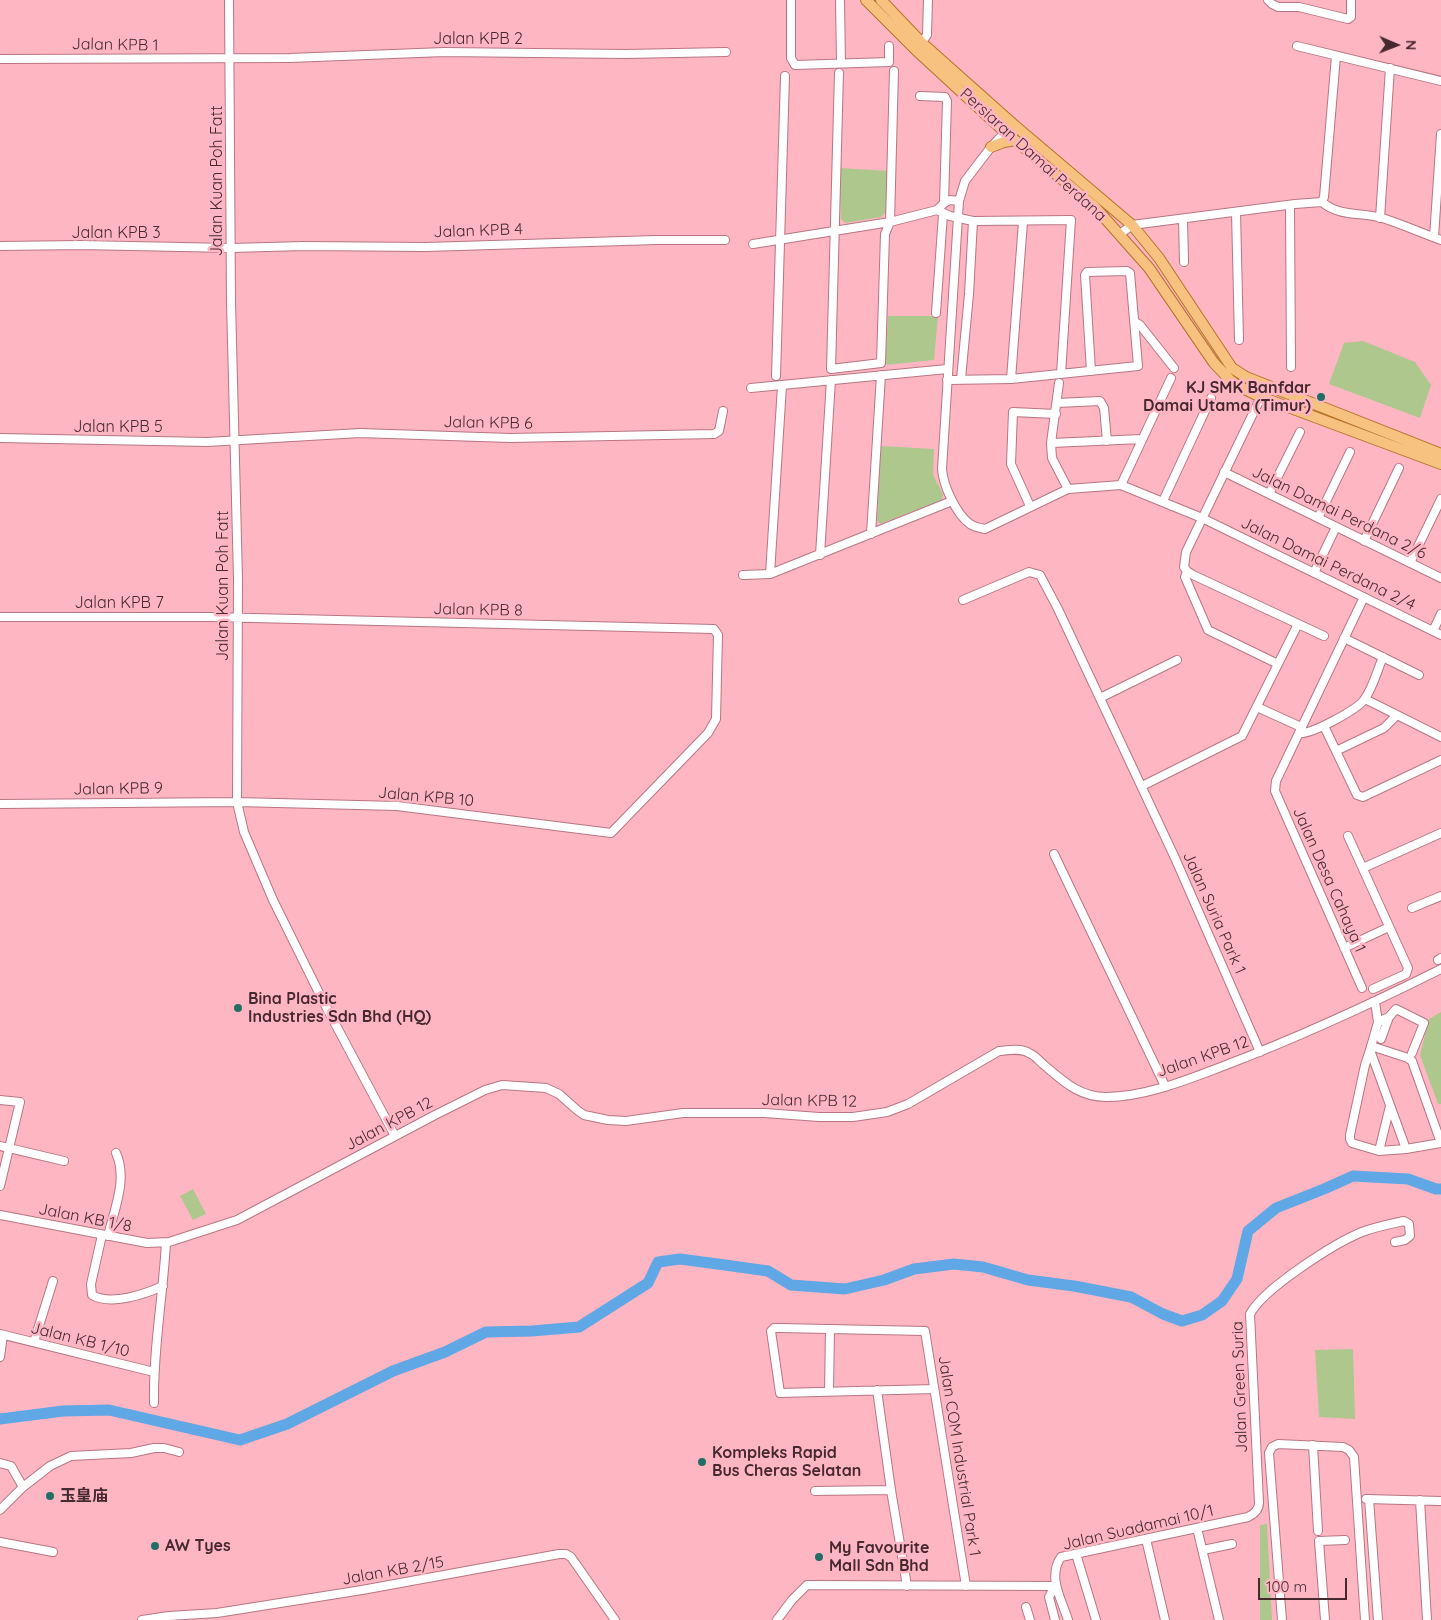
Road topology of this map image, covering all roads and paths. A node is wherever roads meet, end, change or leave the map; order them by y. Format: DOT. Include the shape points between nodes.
graph roads {
  1 [pos="229,0"];
  2 [pos="791,0"];
  3 [pos="840,0"];
  4 [pos="866,0"];
  5 [pos="881,0"];
  6 [pos="928,0"];
  7 [pos="1268,0"];
  8 [pos="1351,0"];
  9 [pos="889,46"];
  10 [pos="919,46"];
  11 [pos="1297,46"];
  12 [pos="726,52"];
  13 [pos="1336,56"];
  14 [pos="0,58"];
  15 [pos="230,58"];
  16 [pos="841,63"];
  17 [pos="1390,68"];
  18 [pos="894,71"];
  19 [pos="839,74"];
  20 [pos="785,76"];
  21 [pos="1441,81"];
  22 [pos="920,96"];
  23 [pos="996,123"];
  24 [pos="1009,128"];
  25 [pos="1441,134"];
  26 [pos="1015,140"];
  27 [pos="991,147"];
  28 [pos="959,201"];
  29 [pos="1322,202"];
  30 [pos="944,203"];
  31 [pos="1290,205"];
  32 [pos="940,212"];
  33 [pos="1236,212"];
  34 [pos="959,217"];
  35 [pos="1380,218"];
  36 [pos="1182,219"];
  37 [pos="973,221"];
  38 [pos="890,222"];
  39 [pos="1023,222"];
  40 [pos="1132,226"];
  41 [pos="834,231"];
  42 [pos="1120,234"];
  43 [pos="1437,238"];
  44 [pos="725,240"];
  45 [pos="779,241"];
  46 [pos="753,244"];
  47 [pos="0,246"];
  48 [pos="231,248"];
  49 [pos="1184,262"];
  50 [pos="936,313"];
  51 [pos="1135,322"];
  52 [pos="1239,340"];
  53 [pos="1219,350"];
  54 [pos="1207,354"];
  55 [pos="1291,367"];
  56 [pos="1174,368"];
  57 [pos="947,369"];
  58 [pos="1090,371"];
  59 [pos="1061,374"];
  60 [pos="881,375"];
  61 [pos="776,376"];
  62 [pos="1171,378"];
  63 [pos="961,379"];
  64 [pos="1011,379"];
  65 [pos="831,380"];
  66 [pos="947,380"];
  67 [pos="1059,383"];
  68 [pos="782,386"];
  69 [pos="751,388"];
  70 [pos="1262,397"];
  71 [pos="1211,398"];
  72 [pos="1057,403"];
  73 [pos="722,412"];
  74 [pos="1056,414"];
  75 [pos="1300,432"];
  76 [pos="0,438"];
  77 [pos="1142,439"];
  78 [pos="235,441"];
  79 [pos="1107,441"];
  80 [pos="1051,443"];
  81 [pos="1350,452"];
  82 [pos="1440,453"];
  83 [pos="1441,464"];
  84 [pos="1399,468"];
  85 [pos="1224,472"];
  86 [pos="1121,485"];
  87 [pos="1068,489"];
  88 [pos="1270,494"];
  89 [pos="1441,499"];
  90 [pos="952,501"];
  91 [pos="1163,501"];
  92 [pos="1030,506"];
  93 [pos="1202,518"];
  94 [pos="1318,518"];
  95 [pos="1336,527"];
  96 [pos="871,534"];
  97 [pos="1364,540"];
  98 [pos="820,555"];
  99 [pos="1410,563"];
  100 [pos="1186,569"];
  101 [pos="1314,573"];
  102 [pos="770,574"];
  103 [pos="743,575"];
  104 [pos="1441,578"];
  105 [pos="1364,597"];
  106 [pos="963,600"];
  107 [pos="1441,614"];
  108 [pos="0,617"];
  109 [pos="238,618"];
  110 [pos="1298,624"];
  111 [pos="1433,631"];
  112 [pos="1324,636"];
  113 [pos="1441,636"];
  114 [pos="1344,638"];
  115 [pos="1383,657"];
  116 [pos="1177,660"];
  117 [pos="1278,664"];
  118 [pos="1419,674"];
  119 [pos="1100,698"];
  120 [pos="1365,699"];
  121 [pos="1257,707"];
  122 [pos="1396,716"];
  123 [pos="1324,726"];
  124 [pos="1300,730"];
  125 [pos="1441,737"];
  126 [pos="1336,751"];
  127 [pos="1441,760"];
  128 [pos="1142,786"];
  129 [pos="237,802"];
  130 [pos="0,804"];
  131 [pos="612,833"];
  132 [pos="1441,833"];
  133 [pos="1348,836"];
  134 [pos="1054,854"];
  135 [pos="1363,868"];
  136 [pos="1441,896"];
  137 [pos="1412,908"];
  138 [pos="1389,927"];
  139 [pos="1344,948"];
  140 [pos="1441,969"];
  141 [pos="1362,988"];
  142 [pos="1373,989"];
  143 [pos="1375,1002"];
  144 [pos="1389,1018"];
  145 [pos="1378,1022"];
  146 [pos="1381,1039"];
  147 [pos="1370,1048"];
  148 [pos="1260,1052"];
  149 [pos="1412,1053"];
  150 [pos="1165,1086"];
  151 [pos="0,1100"];
  152 [pos="1391,1105"];
  153 [pos="394,1136"];
  154 [pos="1441,1143"];
  155 [pos="0,1146"];
  156 [pos="10,1148"];
  157 [pos="1406,1149"];
  158 [pos="1379,1152"];
  159 [pos="116,1153"];
  160 [pos="64,1162"];
  161 [pos="0,1186"];
  162 [pos="0,1215"];
  163 [pos="105,1236"];
  164 [pos="1395,1242"];
  165 [pos="166,1243"];
  166 [pos="53,1281"];
  167 [pos="163,1286"];
  168 [pos="830,1328"];
  169 [pos="2,1335"];
  170 [pos="34,1342"];
  171 [pos="0,1357"];
  172 [pos="154,1372"];
  173 [pos="934,1388"];
  174 [pos="877,1390"];
  175 [pos="829,1391"];
  176 [pos="154,1402"];
  177 [pos="1313,1445"];
  178 [pos="179,1452"];
  179 [pos="0,1463"];
  180 [pos="23,1487"];
  181 [pos="891,1490"];
  182 [pos="816,1491"];
  183 [pos="1357,1499"];
  184 [pos="1369,1499"];
  185 [pos="1420,1500"];
  186 [pos="1441,1501"];
  187 [pos="0,1510"];
  188 [pos="1248,1517"];
  189 [pos="1318,1531"];
  190 [pos="1198,1532"];
  191 [pos="1344,1540"];
  192 [pos="0,1542"];
  193 [pos="1147,1543"];
  194 [pos="1232,1544"];
  195 [pos="1203,1550"];
  196 [pos="53,1552"];
  197 [pos="1076,1554"];
  198 [pos="907,1586"];
  199 [pos="966,1586"];
  200 [pos="1056,1586"];
  201 [pos="1026,1607"];
  202 [pos="142,1620"];
  203 [pos="616,1620"];
  204 [pos="777,1620"];
  205 [pos="1030,1620"];
  206 [pos="1055,1620"];
  207 [pos="1068,1620"];
  208 [pos="1096,1620"];
  209 [pos="1165,1620"];
  210 [pos="1218,1620"];
  211 [pos="1282,1620"];
  212 [pos="1325,1620"];
  213 [pos="1366,1620"];
  214 [pos="1378,1620"];
  215 [pos="1427,1620"];
  1 -- 15 [label="street, Jalan Kuan Poh Fatt"];
  2 -- 16 [label="street" via="791,58 795,65"];
  3 -- 16 [label="street"];
  4 -- 10 [label="main road, Persiaran Damai Perdana"];
  5 -- 10 [label="main road, Persiaran Damai Perdana"];
  6 -- 10 [label="street" via="926,35"];
  7 -- 8 [label="street" via="1278,6 1299,7 1348,19 1351,17"];
  9 -- 16 [label="street" via="889,62"];
  10 -- 23 [label="main road, Persiaran Damai Perdana"];
  10 -- 24 [label="main road, Persiaran Damai Perdana"];
  11 -- 13 [label="street"];
  12 -- 15 [label="street, Jalan KPB 2" via="444,52"];
  13 -- 17 [label="street"];
  13 -- 29 [label="street"];
  14 -- 15 [label="street, Jalan KPB 1"];
  15 -- 48 [label="street, Jalan Kuan Poh Fatt"];
  17 -- 21 [label="street"];
  17 -- 35 [label="street"];
  18 -- 38 [label="street"];
  19 -- 41 [label="street"];
  20 -- 45 [label="street"];
  22 -- 30 [label="street" via="942,96 947,101"];
  23 -- 24 [label="main road, Persiaran Damai Perdana"];
  23 -- 27 [label="main road"];
  24 -- 26 [label="main road, Persiaran Damai Perdana"];
  24 -- 27 [label="street"];
  24 -- 40 [label="main road, Persiaran Damai Perdana"];
  25 -- 43 [label="street"];
  26 -- 27 [label="main road"];
  26 -- 42 [label="main road, Persiaran Damai Perdana" via="1094,206"];
  27 -- 28 [label="street" via="964,181"];
  28 -- 30 [label="street"];
  28 -- 34 [label="street"];
  29 -- 31 [label="street"];
  29 -- 35 [label="street" via="1353,215"];
  30 -- 32 [label="street"];
  31 -- 33 [label="street"];
  31 -- 55 [label="street"];
  32 -- 34 [label="street"];
  32 -- 38 [label="street"];
  32 -- 50 [label="street"];
  33 -- 36 [label="street"];
  33 -- 52 [label="street"];
  34 -- 37 [label="street"];
  34 -- 57 [label="street"];
  35 -- 43 [label="street"];
  36 -- 40 [label="street"];
  36 -- 49 [label="street"];
  37 -- 39 [label="street"];
  37 -- 63 [label="street"];
  38 -- 41 [label="street"];
  38 -- 41 [label="street" via="885,234 881,363 831,369"];
  39 -- 59 [label="street" via="1072,220"];
  39 -- 64 [label="street"];
  40 -- 42 [label="street"];
  40 -- 53 [label="main road, Persiaran Damai Perdana" via="1159,258"];
  41 -- 45 [label="street"];
  42 -- 54 [label="main road, Persiaran Damai Perdana" via="1149,268"];
  44 -- 48 [label="street, Jalan KPB 4"];
  45 -- 46 [label="street"];
  45 -- 61 [label="street"];
  47 -- 48 [label="street, Jalan KPB 3"];
  48 -- 78 [label="street, Jalan Kuan Poh Fatt"];
  51 -- 56 [label="street" via="1140,324"];
  51 -- 58 [label="street" via="1138,366"];
  51 -- 58 [label="street" via="1130,273 1087,272"];
  53 -- 54 [label="main road" via="1212,346"];
  53 -- 82 [label="main road, Persiaran Damai Perdana" via="1232,368 1246,377"];
  54 -- 70 [label="main road, Persiaran Damai Perdana" via="1230,380"];
  57 -- 60 [label="street"];
  57 -- 66 [label="street"];
  58 -- 59 [label="street"];
  59 -- 64 [label="street"];
  60 -- 65 [label="street"];
  60 -- 96 [label="street"];
  62 -- 77 [label="street"];
  63 -- 64 [label="street"];
  63 -- 66 [label="street"];
  65 -- 68 [label="street"];
  65 -- 98 [label="street"];
  66 -- 90 [label="street" via="942,468"];
  67 -- 72 [label="street"];
  68 -- 69 [label="street"];
  68 -- 102 [label="street"];
  70 -- 83 [label="main road, Persiaran Damai Perdana"];
  70 -- 85 [label="street"];
  71 -- 91 [label="street"];
  72 -- 74 [label="street"];
  72 -- 79 [label="street" via="1097,400 1103,404"];
  73 -- 78 [label="street, Jalan KPB 6" via="720,431 714,434 510,438 360,433"];
  74 -- 80 [label="street"];
  74 -- 92 [label="street" via="1013,412 1011,464"];
  75 -- 88 [label="street"];
  76 -- 78 [label="street, Jalan KPB 5"];
  77 -- 79 [label="street"];
  77 -- 86 [label="street"];
  78 -- 109 [label="street, Jalan Kuan Poh Fatt"];
  79 -- 80 [label="street"];
  80 -- 87 [label="street" via="1052,458"];
  81 -- 94 [label="street"];
  84 -- 97 [label="street"];
  85 -- 88 [label="street, Jalan Damai Perdana 2/6"];
  85 -- 93 [label="street"];
  86 -- 87 [label="street"];
  86 -- 91 [label="street, Jalan Damai Perdana 2/4"];
  87 -- 92 [label="street"];
  88 -- 94 [label="street, Jalan Damai Perdana 2/6"];
  89 -- 99 [label="street"];
  90 -- 92 [label="street" via="970,524 985,529"];
  90 -- 96 [label="street"];
  91 -- 93 [label="street, Jalan Damai Perdana 2/4"];
  93 -- 100 [label="street" via="1186,552"];
  93 -- 101 [label="street, Jalan Damai Perdana 2/4"];
  94 -- 95 [label="street, Jalan Damai Perdana 2/6"];
  95 -- 97 [label="street, Jalan Damai Perdana 2/6"];
  95 -- 101 [label="street"];
  96 -- 98 [label="street"];
  97 -- 99 [label="street, Jalan Damai Perdana 2/6"];
  98 -- 102 [label="street"];
  99 -- 104 [label="street, Jalan Damai Perdana 2/6"];
  100 -- 110 [label="street"];
  100 -- 117 [label="street" via="1185,577 1208,630"];
  101 -- 105 [label="street, Jalan Damai Perdana 2/4"];
  102 -- 103 [label="street"];
  105 -- 111 [label="street, Jalan Damai Perdana 2/4"];
  105 -- 114 [label="street"];
  106 -- 119 [label="street, Jalan Suria Park 1" via="1029,572 1040,575"];
  107 -- 111 [label="street"];
  108 -- 109 [label="street, Jalan KPB 7"];
  109 -- 129 [label="street, Jalan Kuan Poh Fatt"];
  109 -- 131 [label="street, Jalan KPB 8" via="714,629 717,632 716,719 713,727"];
  110 -- 112 [label="street"];
  110 -- 117 [label="street"];
  111 -- 113 [label="street, Jalan Damai Perdana 2/4"];
  114 -- 115 [label="street"];
  114 -- 124 [label="street"];
  115 -- 118 [label="street"];
  115 -- 120 [label="street"];
  116 -- 119 [label="street"];
  117 -- 121 [label="street"];
  119 -- 128 [label="street, Jalan Suria Park 1"];
  120 -- 122 [label="street"];
  120 -- 123 [label="street"];
  121 -- 124 [label="street"];
  121 -- 128 [label="street" via="1242,736"];
  122 -- 125 [label="street"];
  122 -- 126 [label="street" via="1384,728"];
  123 -- 124 [label="street" via="1304,733"];
  123 -- 126 [label="street"];
  124 -- 139 [label="street, Jalan Desa Cahaya 1" via="1276,781 1275,791"];
  126 -- 127 [label="street" via="1357,795 1363,797"];
  128 -- 148 [label="street, Jalan Suria Park 1"];
  129 -- 130 [label="street, Jalan KPB 9"];
  129 -- 131 [label="street, Jalan KPB 10" via="397,806"];
  129 -- 153 [label="street, Jalan Kuan Poh Fatt" via="244,832 273,900"];
  132 -- 135 [label="street"];
  133 -- 135 [label="street"];
  134 -- 150 [label="street"];
  135 -- 138 [label="street"];
  136 -- 137 [label="street"];
  138 -- 139 [label="street"];
  138 -- 142 [label="street" via="1408,968 1406,974"];
  139 -- 141 [label="street, Jalan Desa Cahaya 1"];
  140 -- 143 [label="street, Jalan KPB 12"];
  143 -- 145 [label="street"];
  143 -- 148 [label="street, Jalan KPB 12"];
  144 -- 145 [label="street"];
  144 -- 146 [label="street"];
  144 -- 149 [label="street" via="1396,1009 1424,1023"];
  145 -- 147 [label="street"];
  147 -- 152 [label="street"];
  147 -- 154 [label="street" via="1412,1061"];
  147 -- 158 [label="street" via="1350,1139 1352,1143"];
  148 -- 150 [label="street, Jalan KPB 12"];
  150 -- 153 [label="street, Jalan KPB 12" via="1131,1095 1089,1096 1072,1089 1029,1052 1014,1050 1000,1051 908,1104 871,1115 818,1117 683,1113 626,1121 608,1120 584,1115 559,1094 546,1088 502,1085 484,1090"];
  151 -- 156 [label="street" via="20,1102"];
  152 -- 157 [label="street"];
  152 -- 158 [label="street"];
  153 -- 165 [label="street, Jalan KPB 12" via="237,1220"];
  154 -- 157 [label="street"];
  155 -- 156 [label="street"];
  156 -- 160 [label="street"];
  156 -- 161 [label="street"];
  157 -- 158 [label="street"];
  159 -- 163 [label="street" via="121,1179"];
  162 -- 163 [label="street, Jalan KB 1/8"];
  163 -- 165 [label="street, Jalan KB 1/8" via="147,1244"];
  163 -- 167 [label="street" via="91,1284 92,1295 131,1298"];
  164 -- 188 [label="street, Jalan Green Suria" via="1410,1236 1409,1224 1404,1221 1364,1231 1302,1266 1252,1310 1259,1508"];
  165 -- 167 [label="street"];
  166 -- 170 [label="street"];
  167 -- 172 [label="street"];
  168 -- 173 [label="street, Jalan COM Industrial Park 1" via="925,1331"];
  168 -- 175 [label="street"];
  168 -- 175 [label="street" via="774,1328 771,1331 780,1393"];
  169 -- 170 [label="street, Jalan KB 1/10"];
  169 -- 171 [label="street"];
  170 -- 172 [label="street, Jalan KB 1/10"];
  172 -- 176 [label="street"];
  173 -- 174 [label="street"];
  173 -- 199 [label="street, Jalan COM Industrial Park 1"];
  174 -- 175 [label="street"];
  174 -- 181 [label="street"];
  177 -- 183 [label="street" via="1349,1450 1354,1457"];
  177 -- 189 [label="street"];
  177 -- 211 [label="street" via="1278,1444 1269,1453"];
  178 -- 180 [label="street" via="154,1448 138,1453 71,1456 50,1466"];
  179 -- 180 [label="street" via="10,1466"];
  180 -- 187 [label="street"];
  181 -- 182 [label="street"];
  181 -- 198 [label="street"];
  183 -- 184 [label="street"];
  183 -- 213 [label="street"];
  184 -- 185 [label="street"];
  184 -- 214 [label="street"];
  185 -- 186 [label="street"];
  185 -- 215 [label="street"];
  188 -- 190 [label="street, Jalan Suadamai 10/1"];
  190 -- 193 [label="street, Jalan Suadamai 10/1"];
  190 -- 195 [label="street"];
  191 -- 212 [label="street" via="1319,1541"];
  192 -- 196 [label="street"];
  193 -- 197 [label="street, Jalan Suadamai 10/1"];
  193 -- 209 [label="street"];
  194 -- 195 [label="street"];
  195 -- 210 [label="street"];
  197 -- 200 [label="street, Jalan Suadamai 10/1" via="1061,1557 1055,1568"];
  197 -- 208 [label="street"];
  198 -- 199 [label="street"];
  198 -- 204 [label="street" via="807,1585"];
  199 -- 200 [label="street"];
  200 -- 206 [label="street, Jalan Suadamai 10/1" via="1049,1597"];
  200 -- 207 [label="street, Jalan Suadamai 10/1"];
  201 -- 205 [label="street"];
  202 -- 203 [label="street, Jalan KB 2/15" via="217,1613 346,1593 559,1554 571,1557"];
}
